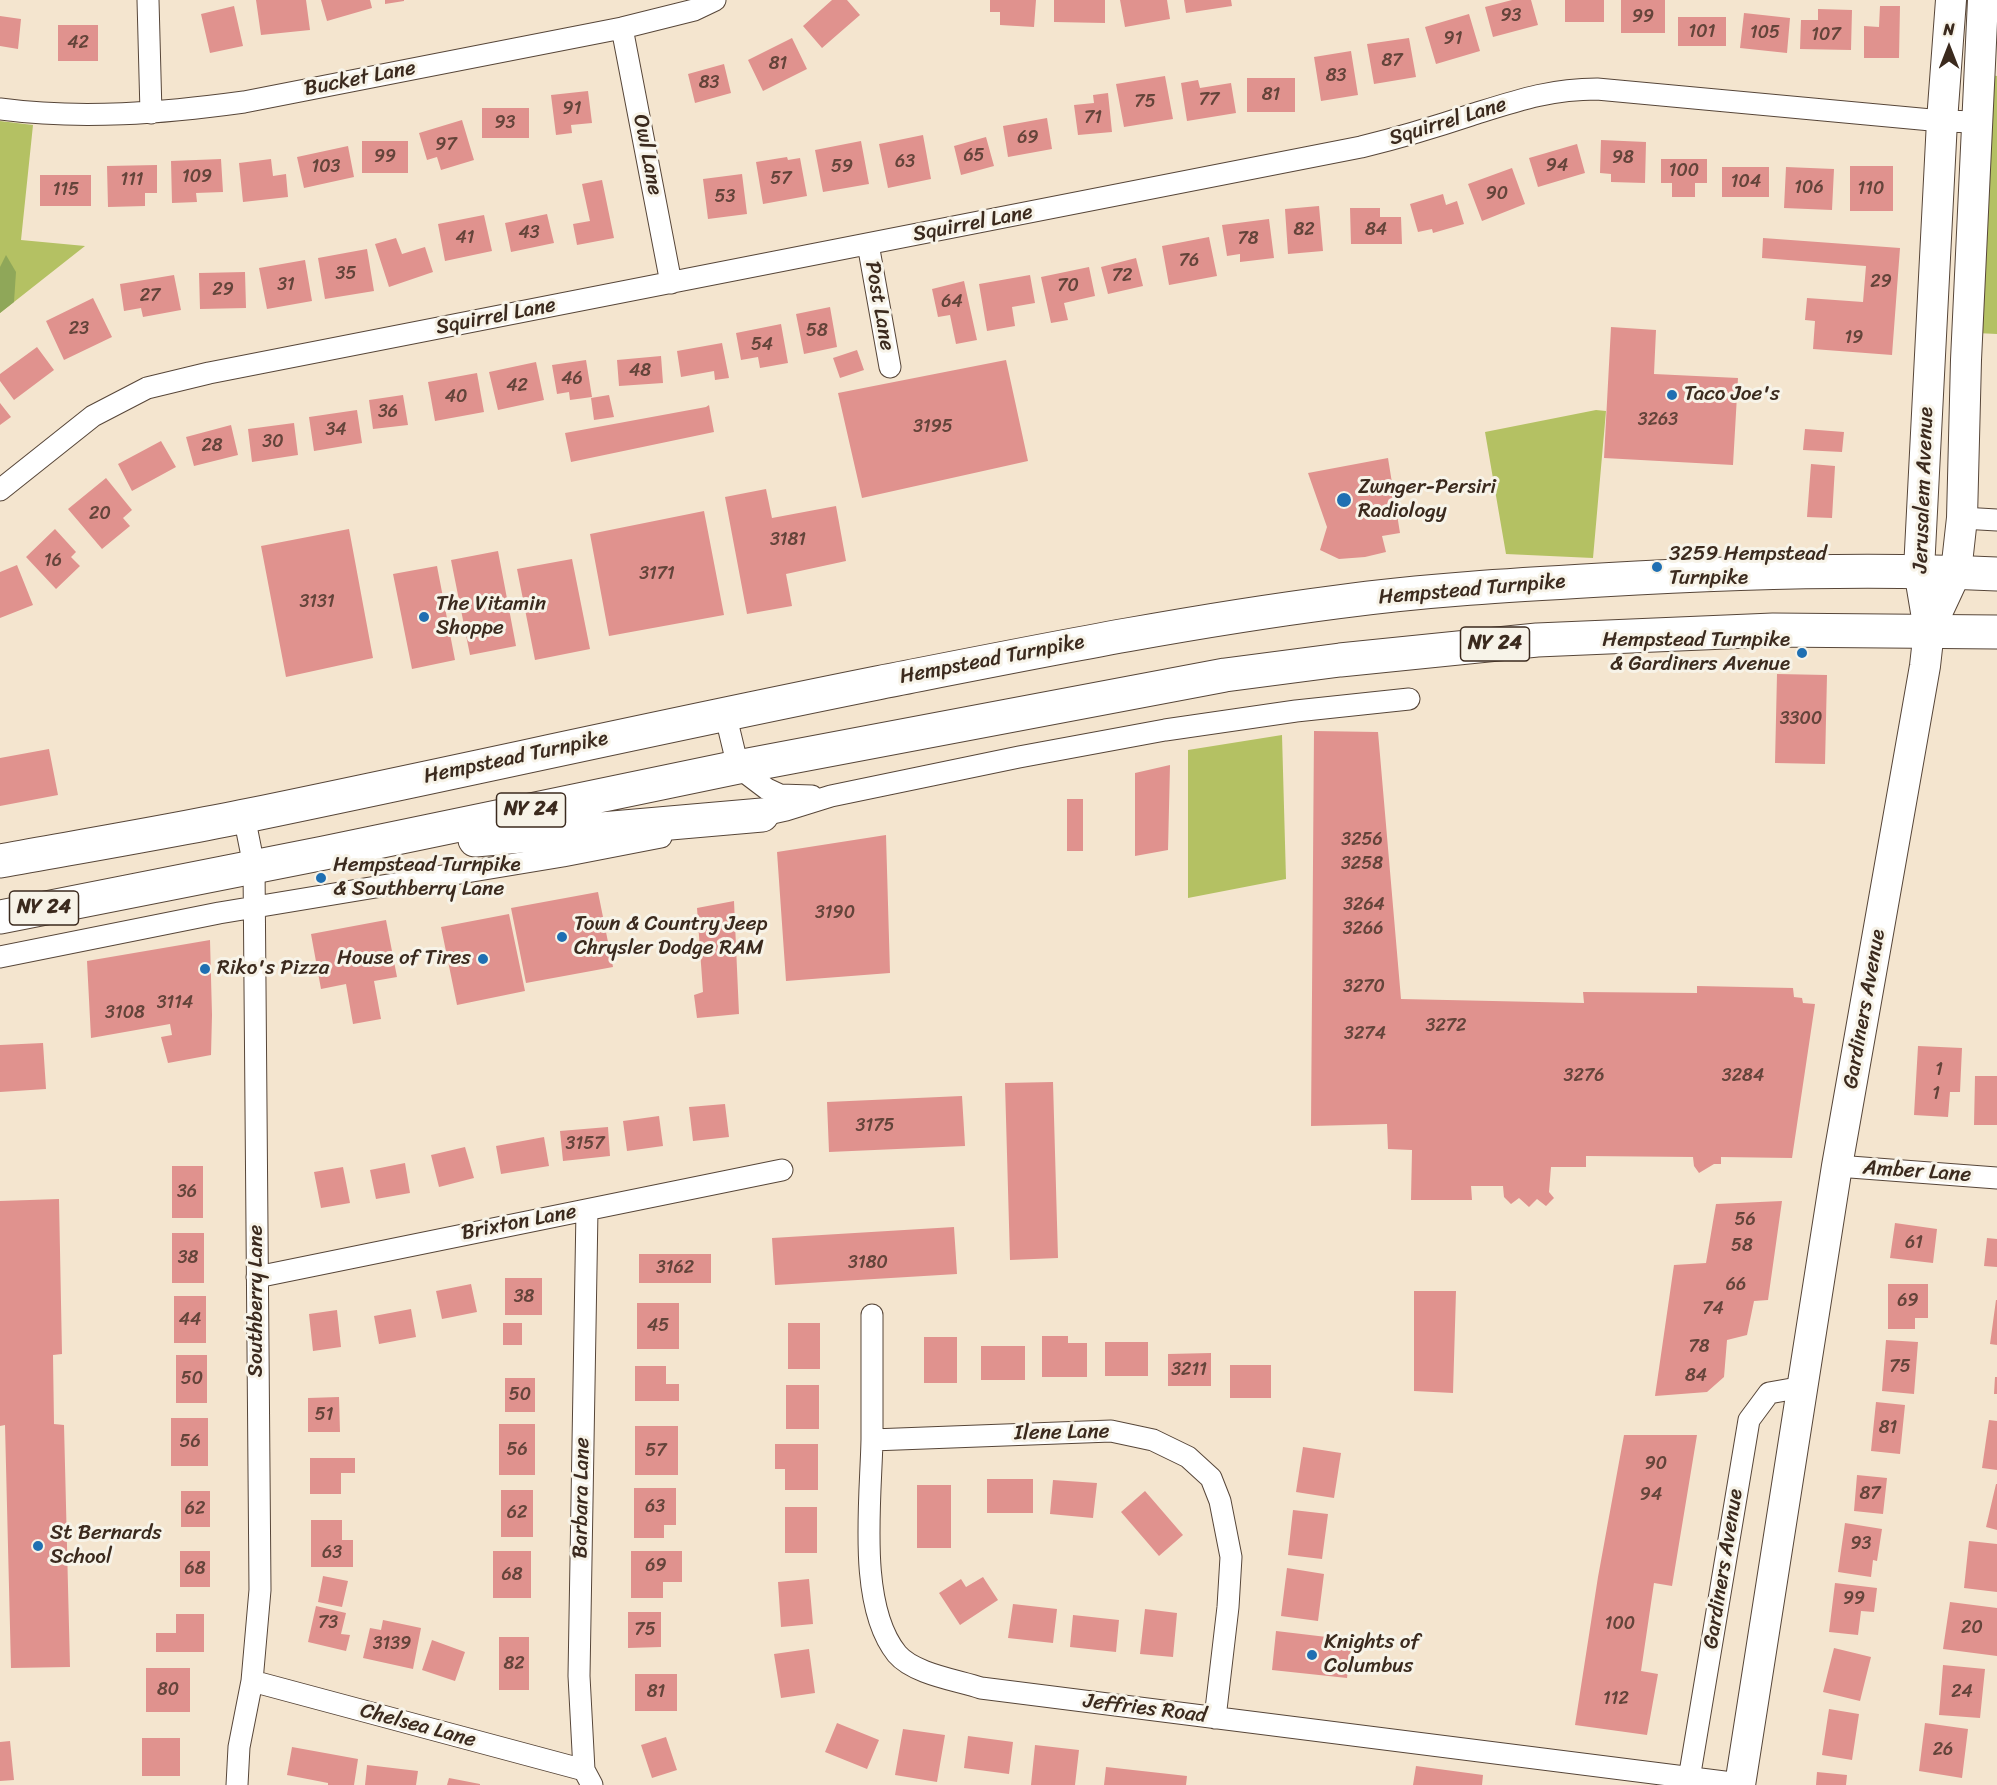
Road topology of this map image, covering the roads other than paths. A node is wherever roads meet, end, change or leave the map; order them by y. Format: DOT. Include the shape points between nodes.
graph roads {
  1 [pos="148,0"];
  2 [pos="715,0"];
  3 [pos="1951,0"];
  4 [pos="1983,0"];
  5 [pos="622,28"];
  6 [pos="0,109"];
  7 [pos="151,113"];
  8 [pos="1942,121"];
  9 [pos="1977,122"];
  10 [pos="868,244"];
  11 [pos="671,283"];
  12 [pos="890,367"];
  13 [pos="0,490"];
  14 [pos="1962,518"];
  15 [pos="1997,520"];
  16 [pos="1918,570"];
  17 [pos="1956,572"];
  18 [pos="1997,574"];
  19 [pos="1929,630"];
  20 [pos="1997,632"];
  21 [pos="1410,699"];
  22 [pos="725,713"];
  23 [pos="738,767"];
  24 [pos="831,796"];
  25 [pos="762,815"];
  26 [pos="244,816"];
  27 [pos="324,853"];
  28 [pos="0,861"];
  29 [pos="254,866"];
  30 [pos="255,907"];
  31 [pos="0,917"];
  32 [pos="0,957"];
  33 [pos="1837,1166"];
  34 [pos="782,1170"];
  35 [pos="1997,1178"];
  36 [pos="587,1210"];
  37 [pos="256,1276"];
  38 [pos="872,1315"];
  39 [pos="1803,1388"];
  40 [pos="872,1440"];
  41 [pos="252,1682"];
  42 [pos="1215,1718"];
  43 [pos="588,1777"];
  44 [pos="1689,1782"];
  45 [pos="237,1785"];
  46 [pos="1740,1785"];
  1 -- 7 [label="street"];
  2 -- 5 [label="street, Bucket Lane" via="694,10"];
  3 -- 8 [label="main road, Jerusalem Avenue"];
  4 -- 9 [label="main road, Jerusalem Avenue"];
  5 -- 7 [label="street, Bucket Lane" via="244,102"];
  5 -- 11 [label="street, Owl Lane"];
  6 -- 7 [label="street, Bucket Lane" via="105,116"];
  8 -- 9 [label="street, Squirrel Lane"];
  8 -- 10 [label="street, Squirrel Lane" via="1568,89 1535,95 1361,147"];
  8 -- 16 [label="main road, Jerusalem Avenue"];
  9 -- 14 [label="main road, Jerusalem Avenue"];
  10 -- 11 [label="street, Squirrel Lane"];
  10 -- 12 [label="street, Post Lane"];
  11 -- 13 [label="street, Squirrel Lane" via="147,388 93,416"];
  14 -- 15 [label="street"];
  14 -- 17 [label="main road, Jerusalem Avenue"];
  16 -- 17 [label="main road, Hempstead Turnpike / NY 24"];
  16 -- 19 [label="main road, Jerusalem Avenue"];
  16 -- 22 [label="main road, Hempstead Turnpike / NY 24" via="1710,573 1341,601 1132,632"];
  17 -- 18 [label="main road, Hempstead Turnpike / NY 24"];
  17 -- 19 [label="main road, Jerusalem Avenue"];
  19 -- 20 [label="main road, NY 24"];
  19 -- 23 [label="main road, NY 24" via="1773,630 1548,640 1340,660 1165,685"];
  19 -- 33 [label="main road, Gardiners Avenue"];
  21 -- 24 [label="street" via="1166,730"];
  22 -- 23 [label="street"];
  22 -- 26 [label="main road, Hempstead Turnpike / NY 24"];
  23 -- 24 [label="street" via="780,795"];
  23 -- 27 [label="main road, NY 24"];
  24 -- 25 [label="street"];
  25 -- 27 [label="main road"];
  25 -- 30 [label="street" via="563,856"];
  26 -- 28 [label="main road, Hempstead Turnpike / NY 24"];
  26 -- 29 [label="street, Southberry Lane"];
  27 -- 29 [label="main road, NY 24"];
  29 -- 30 [label="street, Southberry Lane"];
  29 -- 31 [label="main road, NY 24"];
  30 -- 32 [label="street"];
  30 -- 37 [label="street, Southberry Lane"];
  33 -- 35 [label="street, Amber Lane"];
  33 -- 39 [label="main road, Gardiners Avenue"];
  34 -- 36 [label="street, Brixton Lane"];
  36 -- 37 [label="street, Brixton Lane"];
  36 -- 43 [label="street, Barbara Lane" via="579,1676"];
  37 -- 41 [label="street, Southberry Lane" via="260,1590"];
  38 -- 40 [label="street, Jeffries Road"];
  39 -- 44 [label="street, Gardiners Avenue" via="1769,1393 1749,1420"];
  39 -- 46 [label="main road, Gardiners Avenue"];
  40 -- 42 [label="street, Jeffries Road" via="868,1560 886,1633 898,1654 914,1668 981,1688"];
  40 -- 42 [label="street, Ilene Lane" via="1111,1431 1153,1440 1188,1457 1211,1478 1232,1557"];
  41 -- 43 [label="street, Chelsea Lane"];
  41 -- 45 [label="street, Southberry Lane" via="239,1747"];
  42 -- 44 [label="street, Jeffries Road"];
  44 -- 46 [label="street, Jeffries Road"];
}
